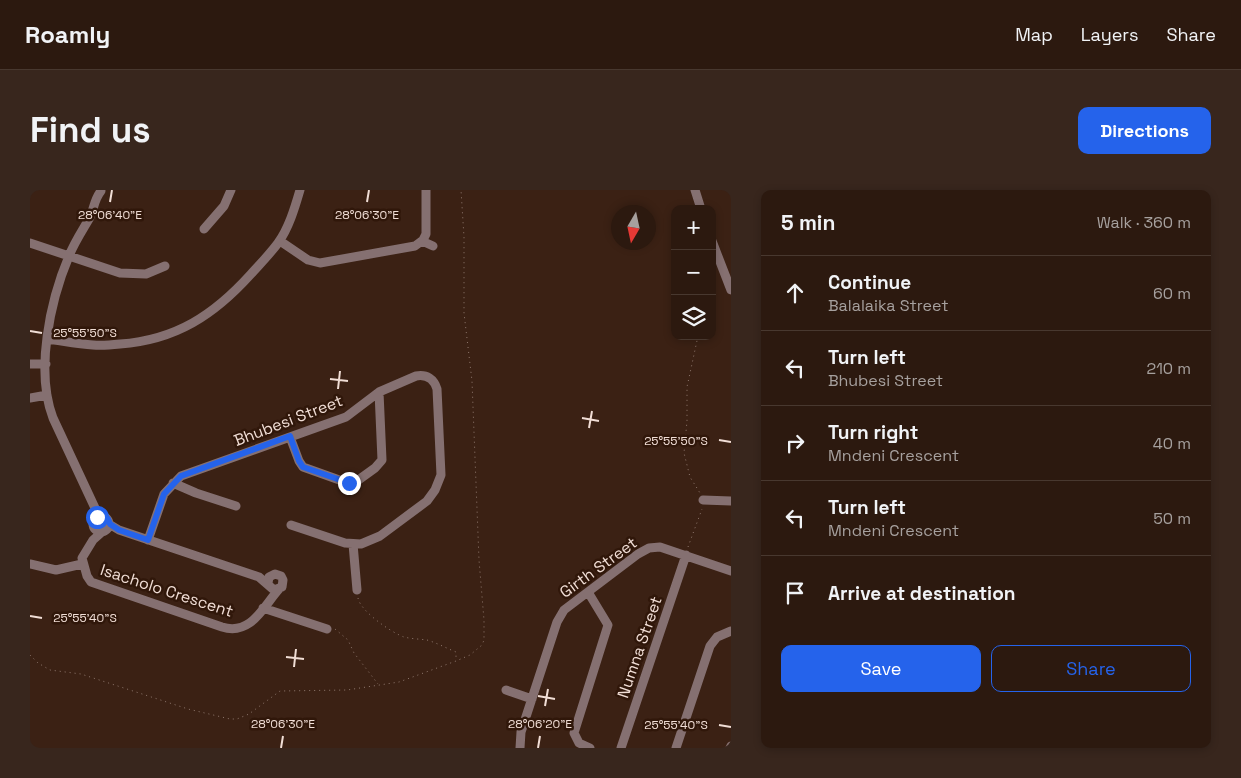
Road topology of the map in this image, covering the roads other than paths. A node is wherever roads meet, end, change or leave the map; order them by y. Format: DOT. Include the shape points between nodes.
graph roads {
  1 [pos="231,190"];
  2 [pos="300,190"];
  3 [pos="426,190"];
  4 [pos="695,190"];
  5 [pos="98,192"];
  6 [pos="700,205"];
  7 [pos="204,229"];
  8 [pos="280,241"];
  9 [pos="422,241"];
  10 [pos="30,243"];
  11 [pos="433,246"];
  12 [pos="715,250"];
  13 [pos="69,255"];
  14 [pos="165,266"];
  15 [pos="731,290"];
  16 [pos="48,339"];
  17 [pos="30,364"];
  18 [pos="46,364"];
  19 [pos="379,392"];
  20 [pos="47,395"];
  21 [pos="30,398"];
  22 [pos="290,436"];
  23 [pos="173,483"];
  24 [pos="703,500"];
  25 [pos="731,501"];
  26 [pos="236,506"];
  27 [pos="98,517"];
  28 [pos="291,525"];
  29 [pos="104,529"];
  30 [pos="148,540"];
  31 [pos="353,544"];
  32 [pos="686,555"];
  33 [pos="30,564"];
  34 [pos="82,564"];
  35 [pos="731,570"];
  36 [pos="357,590"];
  37 [pos="588,592"];
  38 [pos="266,604"];
  39 [pos="327,629"];
  40 [pos="731,631"];
  41 [pos="506,690"];
  42 [pos="532,699"];
  43 [pos="520,748"];
  44 [pos="590,748"];
  45 [pos="621,748"];
  46 [pos="676,748"];
  1 -- 7 [label="street" via="224,206"];
  2 -- 8 [label="street"];
  3 -- 9 [label="street" via="427,231"];
  4 -- 6 [label="street"];
  5 -- 13 [label="street" via="90,218"];
  8 -- 9 [label="street" via="308,260 322,263 411,247"];
  8 -- 16 [label="street" via="226,300 184,328 155,339 132,343 93,345"];
  9 -- 11 [label="street"];
  10 -- 13 [label="street"];
  12 -- 15 [label="street"];
  13 -- 14 [label="street" via="126,273 146,274"];
  13 -- 16 [label="street" via="53,304"];
  16 -- 18 [label="street"];
  17 -- 18 [label="street"];
  18 -- 20 [label="street"];
  19 -- 22 [label="street, Bhubesi Street" via="349,416"];
  19 -- 22 [label="street" via="382,460 356,481 345,482 303,467"];
  19 -- 31 [label="street, Bhubesi Street" via="418,376 427,376 434,382 438,395 441,475 435,490 422,505 380,536"];
  20 -- 21 [label="street"];
  20 -- 27 [label="street" via="56,426"];
  22 -- 23 [label="street, Bhubesi Street" via="186,473"];
  23 -- 26 [label="street"];
  23 -- 30 [label="street, Bhubesi Street" via="162,499"];
  24 -- 25 [label="street"];
  27 -- 29 [label="street" via="107,518"];
  27 -- 29 [label="street" via="93,524"];
  28 -- 31 [label="street"];
  29 -- 30 [label="street" via="119,530"];
  29 -- 34 [label="street, Isacholo Crescent" via="84,554"];
  30 -- 38 [label="street, Isacholo Crescent" via="272,584"];
  31 -- 36 [label="street"];
  32 -- 35 [label="street, Girth Street"];
  32 -- 37 [label="street, Girth Street" via="660,547 649,548"];
  32 -- 45 [label="street, Numna Street"];
  33 -- 34 [label="street" via="56,570"];
  34 -- 38 [label="street, Isacholo Crescent" via="93,584 228,628 249,624"];
  37 -- 42 [label="street, Girth Street" via="559,616"];
  37 -- 44 [label="street" via="608,625 574,733 579,743"];
  38 -- 39 [label="street"];
  40 -- 46 [label="street" via="717,637 710,646"];
  41 -- 42 [label="street"];
  42 -- 43 [label="street, Girth Street" via="520,736"];
}
